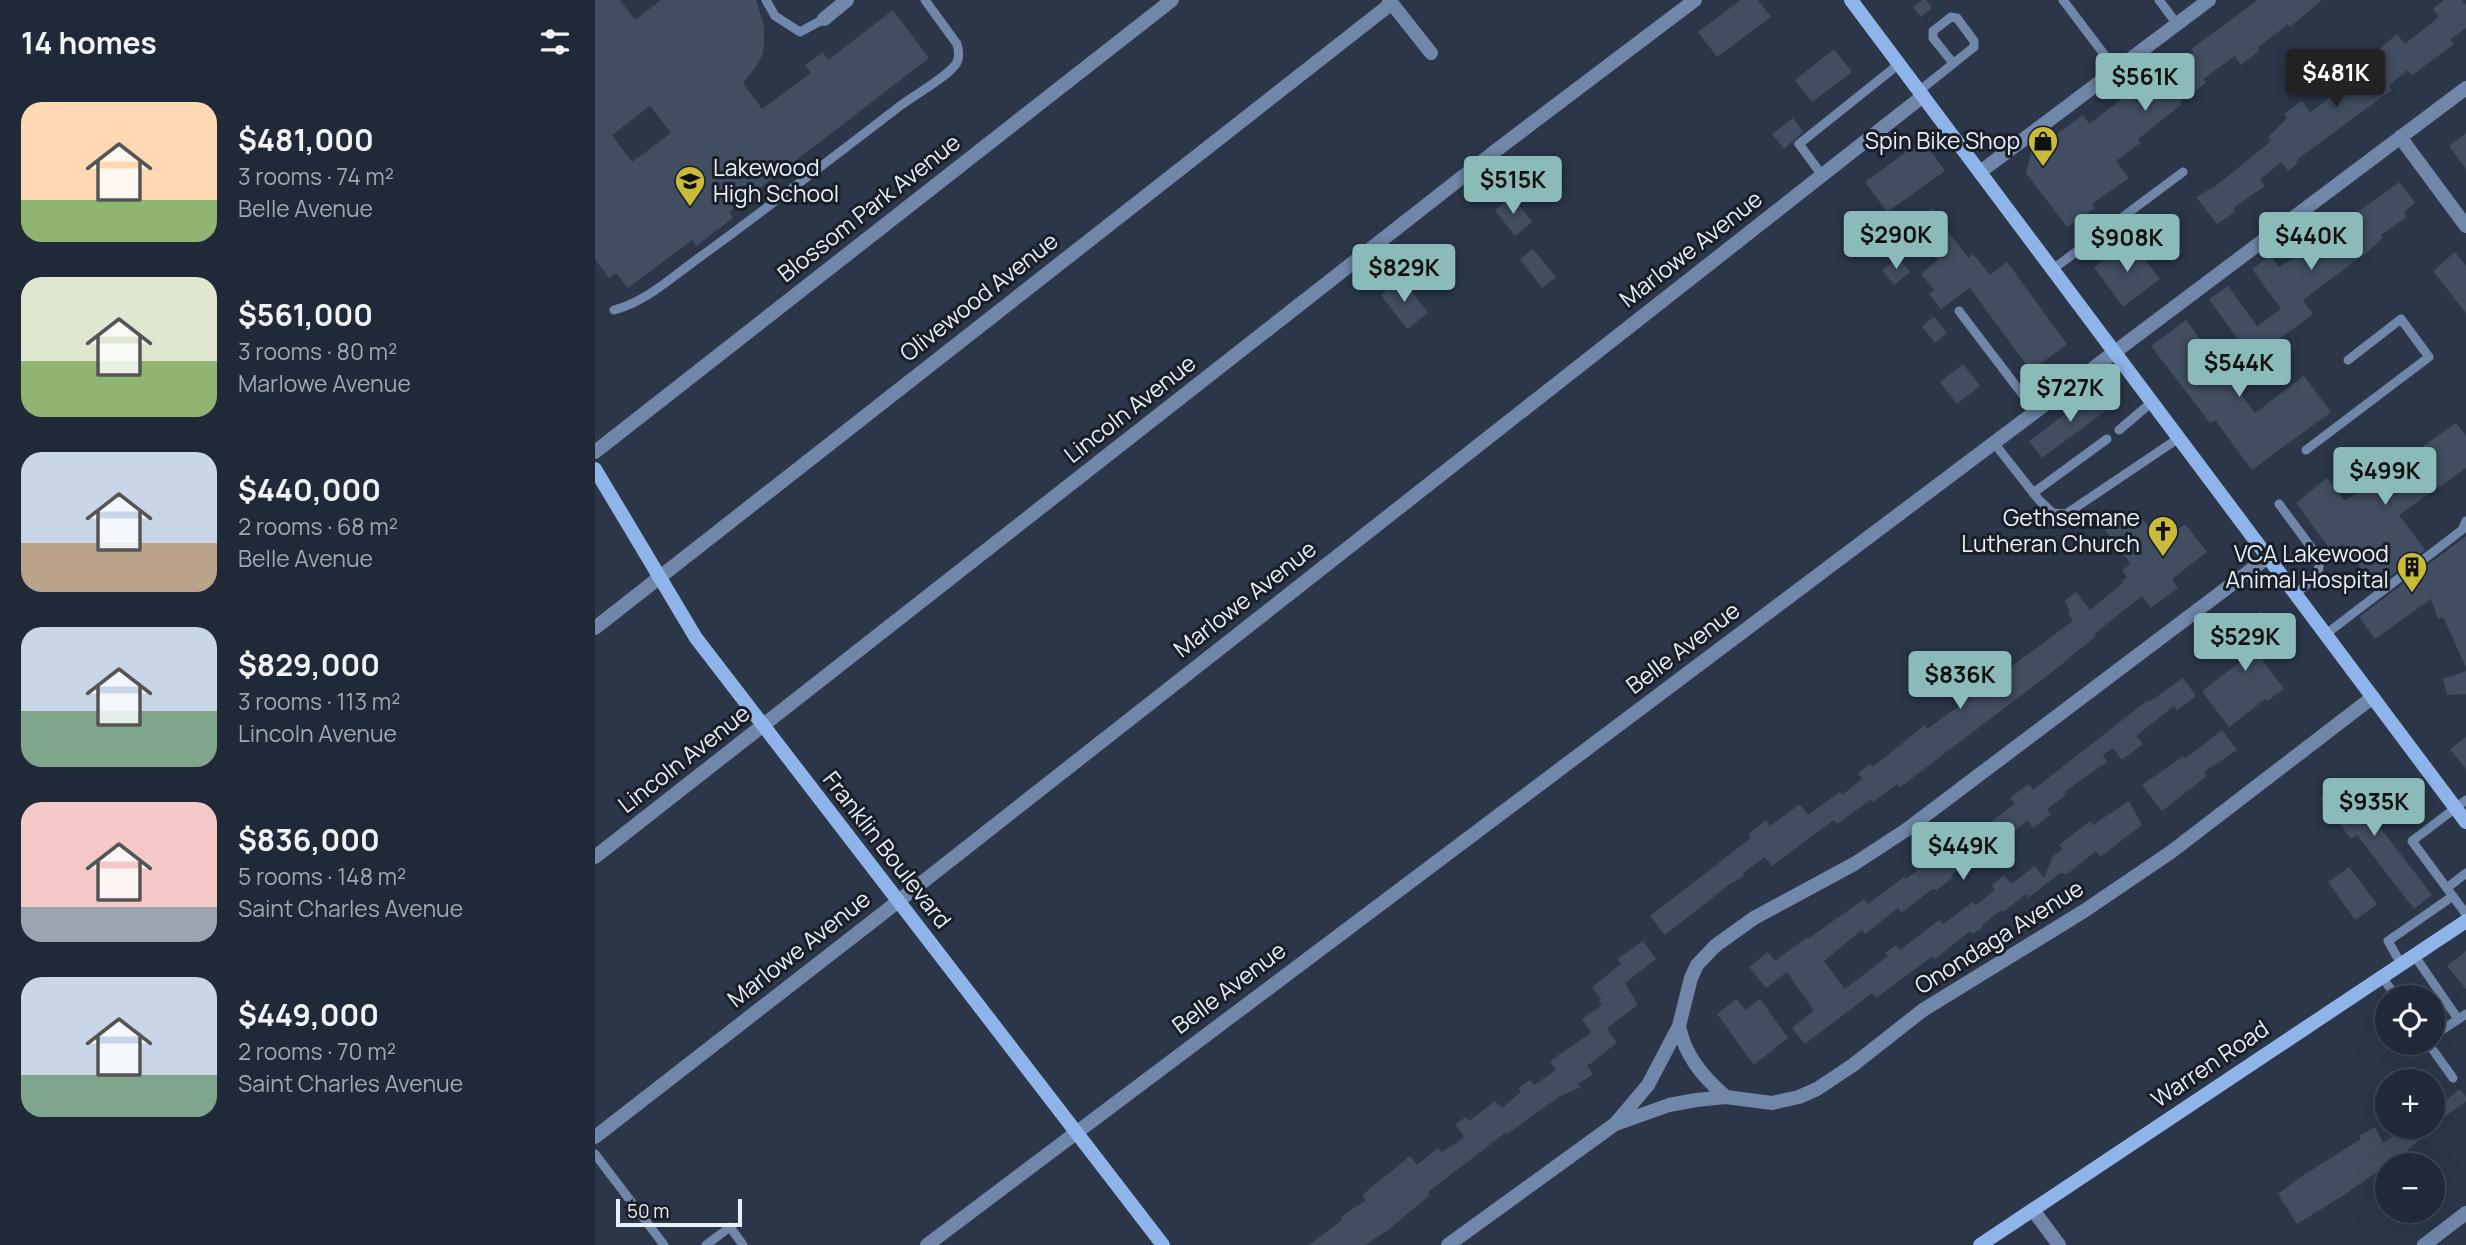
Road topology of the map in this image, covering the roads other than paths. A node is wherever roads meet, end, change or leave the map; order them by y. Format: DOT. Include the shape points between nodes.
graph roads {
  1 [pos="766,0"];
  2 [pos="847,0"];
  3 [pos="925,0"];
  4 [pos="1172,0"];
  5 [pos="1695,0"];
  6 [pos="1851,0"];
  7 [pos="2063,0"];
  8 [pos="2159,0"];
  9 [pos="2209,0"];
  10 [pos="1390,2"];
  11 [pos="824,19"];
  12 [pos="2176,24"];
  13 [pos="1431,52"];
  14 [pos="1953,63"];
  15 [pos="1899,64"];
  16 [pos="2116,70"];
  17 [pos="2466,88"];
  18 [pos="1921,93"];
  19 [pos="2400,137"];
  20 [pos="1980,172"];
  21 [pos="2183,172"];
  22 [pos="1822,174"];
  23 [pos="2466,226"];
  24 [pos="2053,269"];
  25 [pos="614,310"];
  26 [pos="1959,311"];
  27 [pos="2115,352"];
  28 [pos="2348,360"];
  29 [pos="2152,402"];
  30 [pos="2036,412"];
  31 [pos="2119,430"];
  32 [pos="2179,438"];
  33 [pos="2107,439"];
  34 [pos="1994,443"];
  35 [pos="2306,450"];
  36 [pos="595,452"];
  37 [pos="595,469"];
  38 [pos="2033,493"];
  39 [pos="2279,504"];
  40 [pos="2466,521"];
  41 [pos="2268,557"];
  42 [pos="660,577"];
  43 [pos="2295,594"];
  44 [pos="595,628"];
  45 [pos="2326,634"];
  46 [pos="2373,697"];
  47 [pos="762,727"];
  48 [pos="2461,804"];
  49 [pos="2466,822"];
  50 [pos="595,857"];
  51 [pos="2466,873"];
  52 [pos="2450,892"];
  53 [pos="897,901"];
  54 [pos="2466,914"];
  55 [pos="2466,921"];
  56 [pos="2414,955"];
  57 [pos="2402,964"];
  58 [pos="2382,976"];
  59 [pos="2388,985"];
  60 [pos="2462,1017"];
  61 [pos="1679,1026"];
  62 [pos="2445,1028"];
  63 [pos="2437,1055"];
  64 [pos="2453,1078"];
  65 [pos="1726,1097"];
  66 [pos="1615,1124"];
  67 [pos="1076,1131"];
  68 [pos="595,1137"];
  69 [pos="595,1154"];
  70 [pos="2033,1210"];
  71 [pos="2466,1213"];
  72 [pos="664,1245"];
  73 [pos="706,1245"];
  74 [pos="743,1245"];
  75 [pos="927,1245"];
  76 [pos="1163,1245"];
  77 [pos="1448,1245"];
  78 [pos="1980,1245"];
  79 [pos="2059,1245"];
  80 [pos="2424,1245"];
  1 -- 11 [label="lane" via="775,16 800,32"];
  2 -- 11 [label="street"];
  3 -- 25 [label="lane" via="957,44 958,62 950,71 679,272 631,306"];
  4 -- 36 [label="street, Blossom Park Avenue"];
  5 -- 47 [label="street, Lincoln Avenue" via="1465,174"];
  6 -- 15 [label="main road"];
  7 -- 16 [label="lane"];
  8 -- 12 [label="lane"];
  9 -- 12 [label="street"];
  10 -- 13 [label="street, Olivewood Avenue"];
  10 -- 42 [label="street, Olivewood Avenue"];
  12 -- 16 [label="street"];
  14 -- 14 [label="lane" via="1974,47 1974,41 1957,18 1951,17 1933,31 1933,38"];
  14 -- 18 [label="lane"];
  15 -- 18 [label="main road"];
  15 -- 22 [label="lane" via="1799,145"];
  16 -- 20 [label="street"];
  17 -- 19 [label="street, Belle Avenue"];
  18 -- 20 [label="main road"];
  18 -- 22 [label="street, Marlowe Avenue"];
  19 -- 23 [label="street"];
  19 -- 27 [label="street, Belle Avenue"];
  20 -- 24 [label="main road"];
  21 -- 24 [label="lane"];
  22 -- 53 [label="street, Marlowe Avenue"];
  24 -- 27 [label="main road"];
  26 -- 30 [label="lane"];
  27 -- 29 [label="main road"];
  27 -- 30 [label="street, Belle Avenue"];
  28 -- 35 [label="lane" via="2402,319 2430,357"];
  29 -- 31 [label="lane"];
  29 -- 32 [label="main road"];
  30 -- 34 [label="street, Belle Avenue"];
  32 -- 38 [label="lane" via="2066,514 2053,513"];
  32 -- 41 [label="main road"];
  33 -- 38 [label="lane"];
  34 -- 38 [label="lane"];
  34 -- 67 [label="street, Belle Avenue"];
  37 -- 42 [label="main road, Franklin Boulevard"];
  39 -- 43 [label="lane" via="2319,558 2317,576"];
  40 -- 45 [label="lane" via="2462,530"];
  41 -- 43 [label="main road"];
  41 -- 61 [label="street" via="1906,830 1733,932 1697,965"];
  42 -- 44 [label="street, Olivewood Avenue"];
  42 -- 47 [label="main road, Franklin Boulevard" via="695,638"];
  43 -- 45 [label="main road"];
  45 -- 46 [label="main road"];
  46 -- 48 [label="main road"];
  46 -- 65 [label="street, Onondaga Avenue" via="2150,867 1923,1010 1817,1089 1772,1103"];
  47 -- 50 [label="street, Lincoln Avenue"];
  47 -- 53 [label="main road, Franklin Boulevard"];
  48 -- 49 [label="main road"];
  48 -- 52 [label="lane" via="2412,841"];
  51 -- 52 [label="lane"];
  52 -- 54 [label="lane"];
  52 -- 57 [label="lane" via="2388,941"];
  53 -- 67 [label="main road, Franklin Boulevard"];
  53 -- 68 [label="street, Marlowe Avenue"];
  55 -- 56 [label="main road, Warren Road"];
  56 -- 57 [label="main road, Warren Road"];
  56 -- 60 [label="lane"];
  57 -- 58 [label="main road, Warren Road"];
  58 -- 59 [label="lane"];
  58 -- 70 [label="main road, Warren Road"];
  60 -- 62 [label="lane"];
  61 -- 65 [label="street" via="1688,1054"];
  61 -- 66 [label="street" via="1648,1085"];
  63 -- 64 [label="lane"];
  65 -- 66 [label="street, Onondaga Avenue" via="1669,1105"];
  66 -- 77 [label="street"];
  67 -- 75 [label="street, Belle Avenue"];
  67 -- 76 [label="main road, Franklin Boulevard"];
  69 -- 72 [label="lane"];
  70 -- 78 [label="main road, Warren Road"];
  70 -- 79 [label="street"];
  71 -- 80 [label="street"];
  73 -- 74 [label="lane" via="730,1227"];
}
